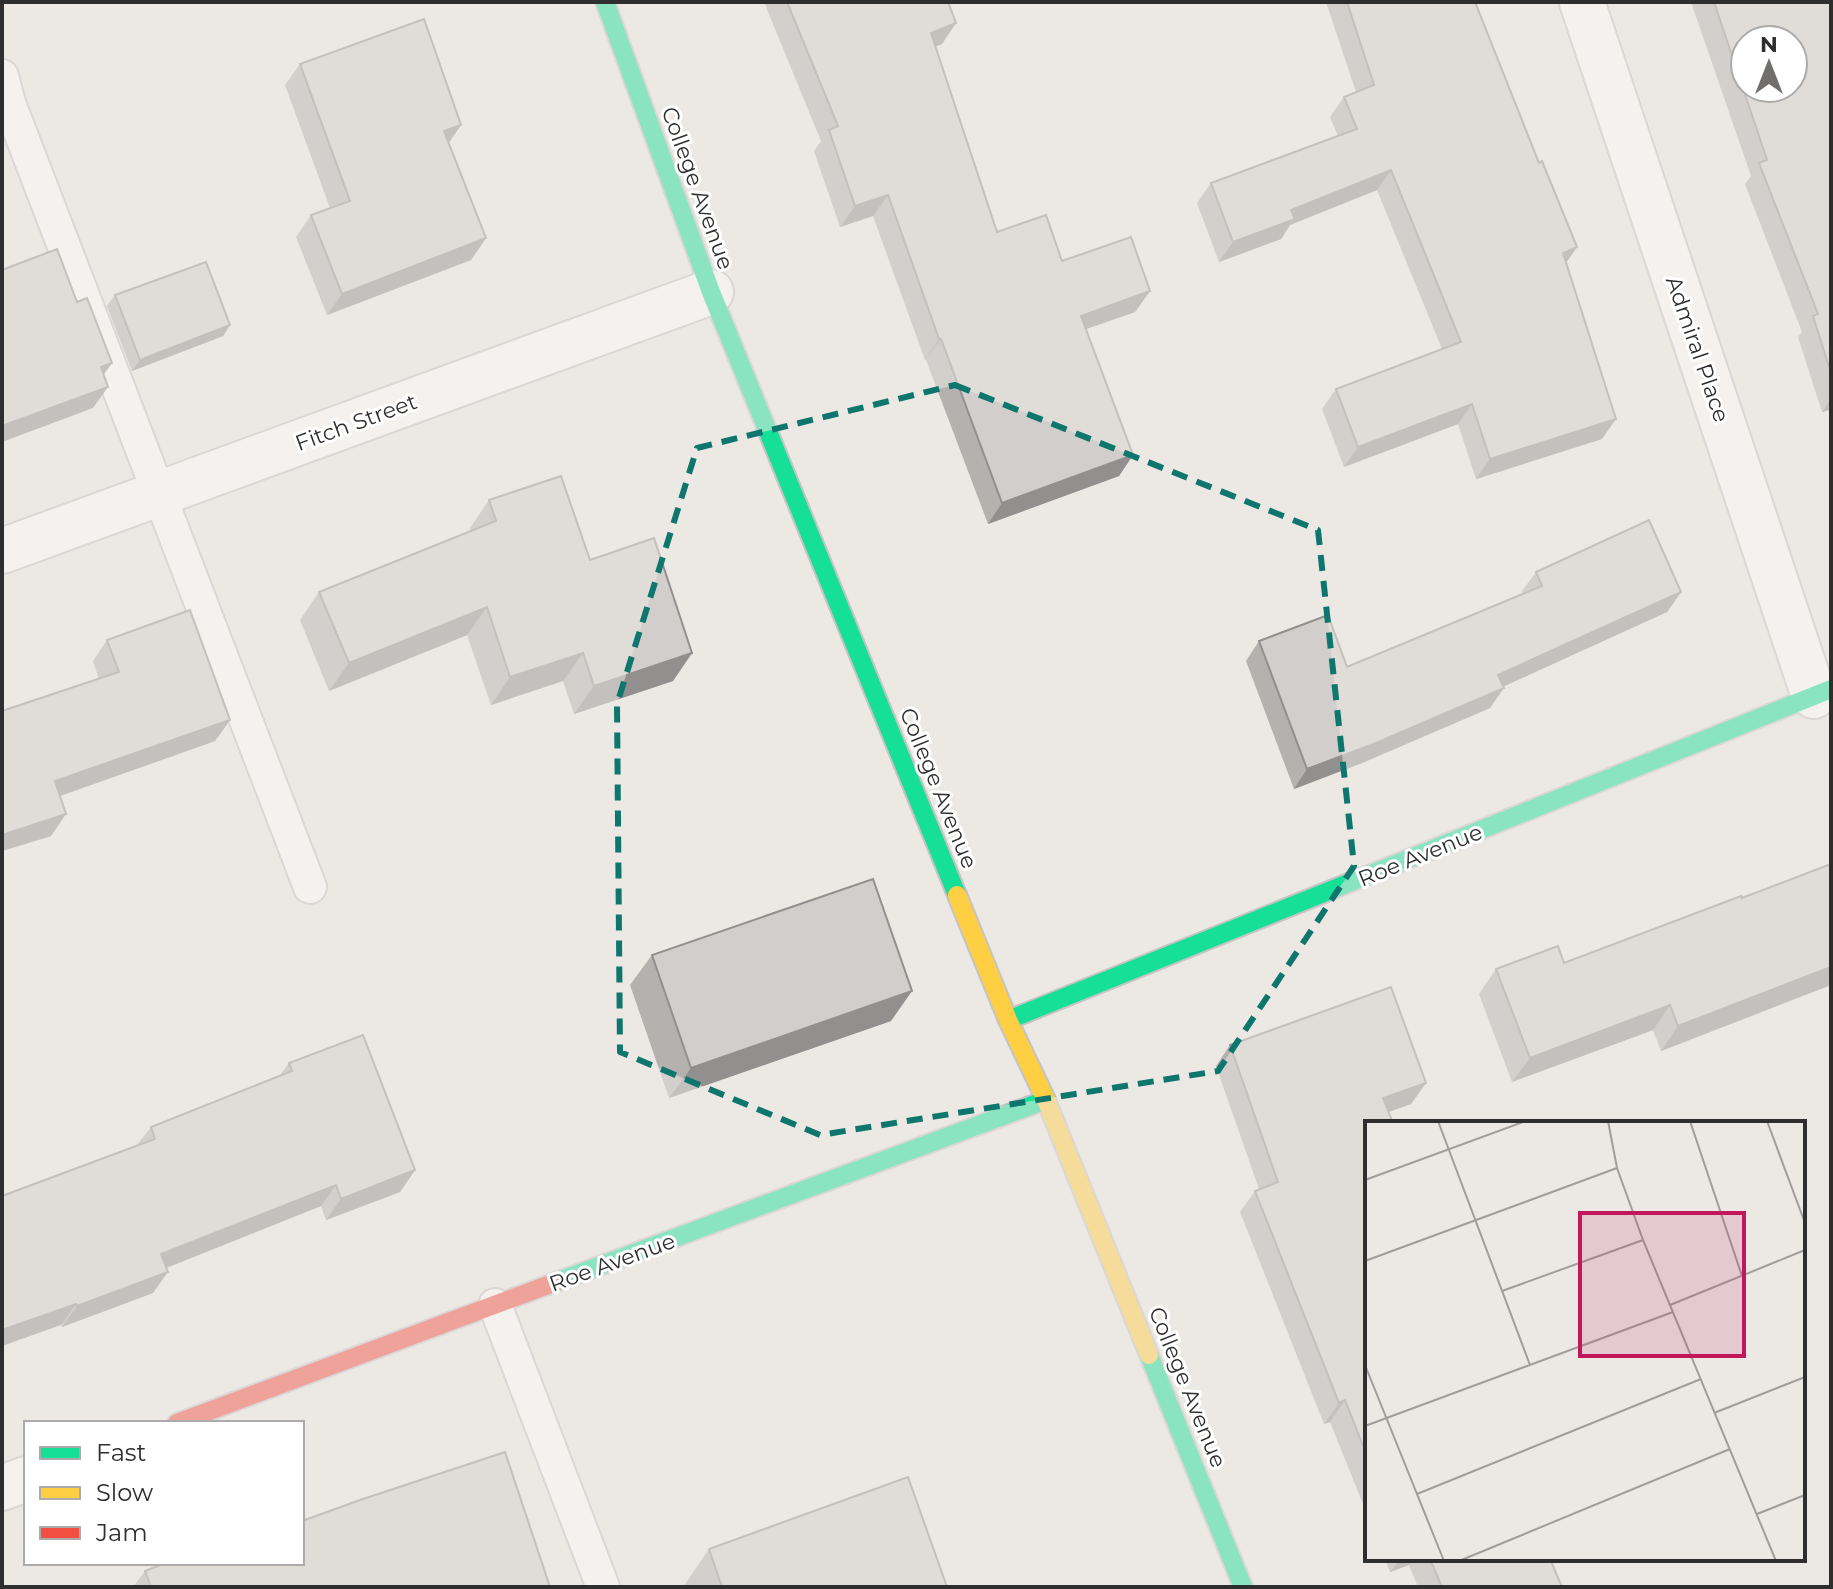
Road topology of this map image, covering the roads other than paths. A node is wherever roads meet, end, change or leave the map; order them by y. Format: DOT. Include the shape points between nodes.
graph roads {
  1 [pos="605,2"];
  2 [pos="1582,2"];
  3 [pos="2,76"];
  4 [pos="711,292"];
  5 [pos="160,493"];
  6 [pos="2,551"];
  7 [pos="1823,693"];
  8 [pos="310,887"];
  9 [pos="1008,1020"];
  10 [pos="1046,1100"];
  11 [pos="495,1305"];
  12 [pos="182,1421"];
  13 [pos="24,1480"];
  14 [pos="2,1488"];
  15 [pos="603,1587"];
  16 [pos="1243,1587"];
  1 -- 4 [label="street, College Avenue"];
  2 -- 7 [label="street, Admiral Place"];
  3 -- 5 [label="lane"];
  4 -- 5 [label="street, Fitch Street"];
  4 -- 9 [label="street, College Avenue"];
  5 -- 6 [label="street, Fitch Street"];
  5 -- 8 [label="lane"];
  7 -- 9 [label="street, Roe Avenue"];
  9 -- 10 [label="street, College Avenue"];
  10 -- 11 [label="street, Roe Avenue"];
  10 -- 16 [label="street, College Avenue"];
  11 -- 12 [label="street, Roe Avenue"];
  11 -- 15 [label="lane"];
  13 -- 14 [label="street"];
}
